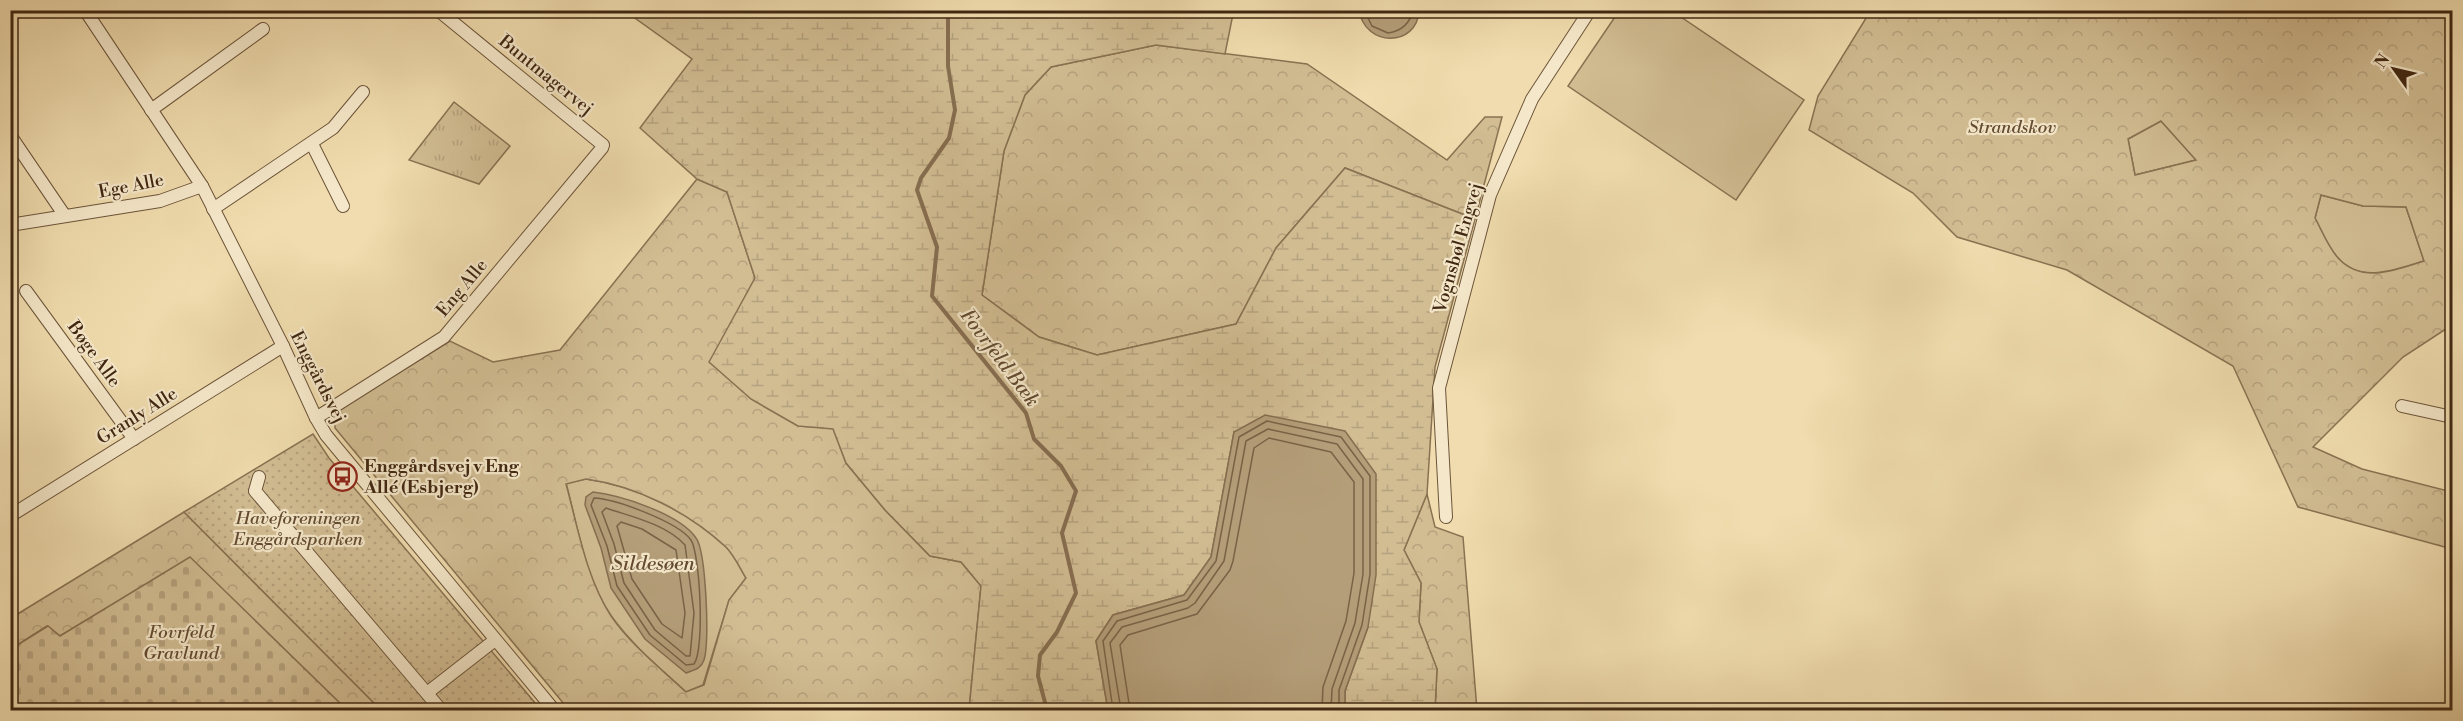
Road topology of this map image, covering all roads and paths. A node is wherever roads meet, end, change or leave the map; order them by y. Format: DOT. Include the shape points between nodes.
graph roads {
  1 [pos="85,10"];
  2 [pos="438,10"];
  3 [pos="1590,10"];
  4 [pos="263,29"];
  5 [pos="363,92"];
  6 [pos="152,110"];
  7 [pos="10,135"];
  8 [pos="312,144"];
  9 [pos="603,145"];
  10 [pos="202,186"];
  11 [pos="343,206"];
  12 [pos="213,209"];
  13 [pos="65,216"];
  14 [pos="10,225"];
  15 [pos="26,291"];
  16 [pos="283,346"];
  17 [pos="2402,406"];
  18 [pos="2452,417"];
  19 [pos="316,418"];
  20 [pos="134,439"];
  21 [pos="259,477"];
  22 [pos="10,516"];
  23 [pos="1446,517"];
  24 [pos="495,639"];
  25 [pos="427,693"];
  26 [pos="441,711"];
  27 [pos="554,711"];
  1 -- 6 [label="street, Enggårdsvej"];
  2 -- 9 [label="street, Buntmagervej"];
  3 -- 23 [label="street, Vognsbøl Engvej" via="1532,99 1490,195 1439,388"];
  4 -- 6 [label="street"];
  5 -- 8 [label="street" via="333,128"];
  6 -- 10 [label="street, Enggårdsvej"];
  7 -- 13 [label="street"];
  8 -- 11 [label="street"];
  8 -- 12 [label="street"];
  9 -- 19 [label="street, Eng Alle" via="444,337"];
  10 -- 12 [label="street, Enggårdsvej"];
  10 -- 13 [label="street, Ege Alle" via="160,201"];
  12 -- 16 [label="street, Enggårdsvej"];
  13 -- 14 [label="street, Ege Alle"];
  15 -- 20 [label="street, Bøge Alle"];
  16 -- 19 [label="street, Enggårdsvej"];
  16 -- 20 [label="street, Granly Alle"];
  17 -- 18 [label="street"];
  19 -- 24 [label="street, Enggårdsvej"];
  20 -- 22 [label="street, Granly Alle"];
  21 -- 25 [label="street" via="255,491"];
  24 -- 25 [label="street"];
  24 -- 27 [label="street, Enggårdsvej"];
  25 -- 26 [label="street"];
}
